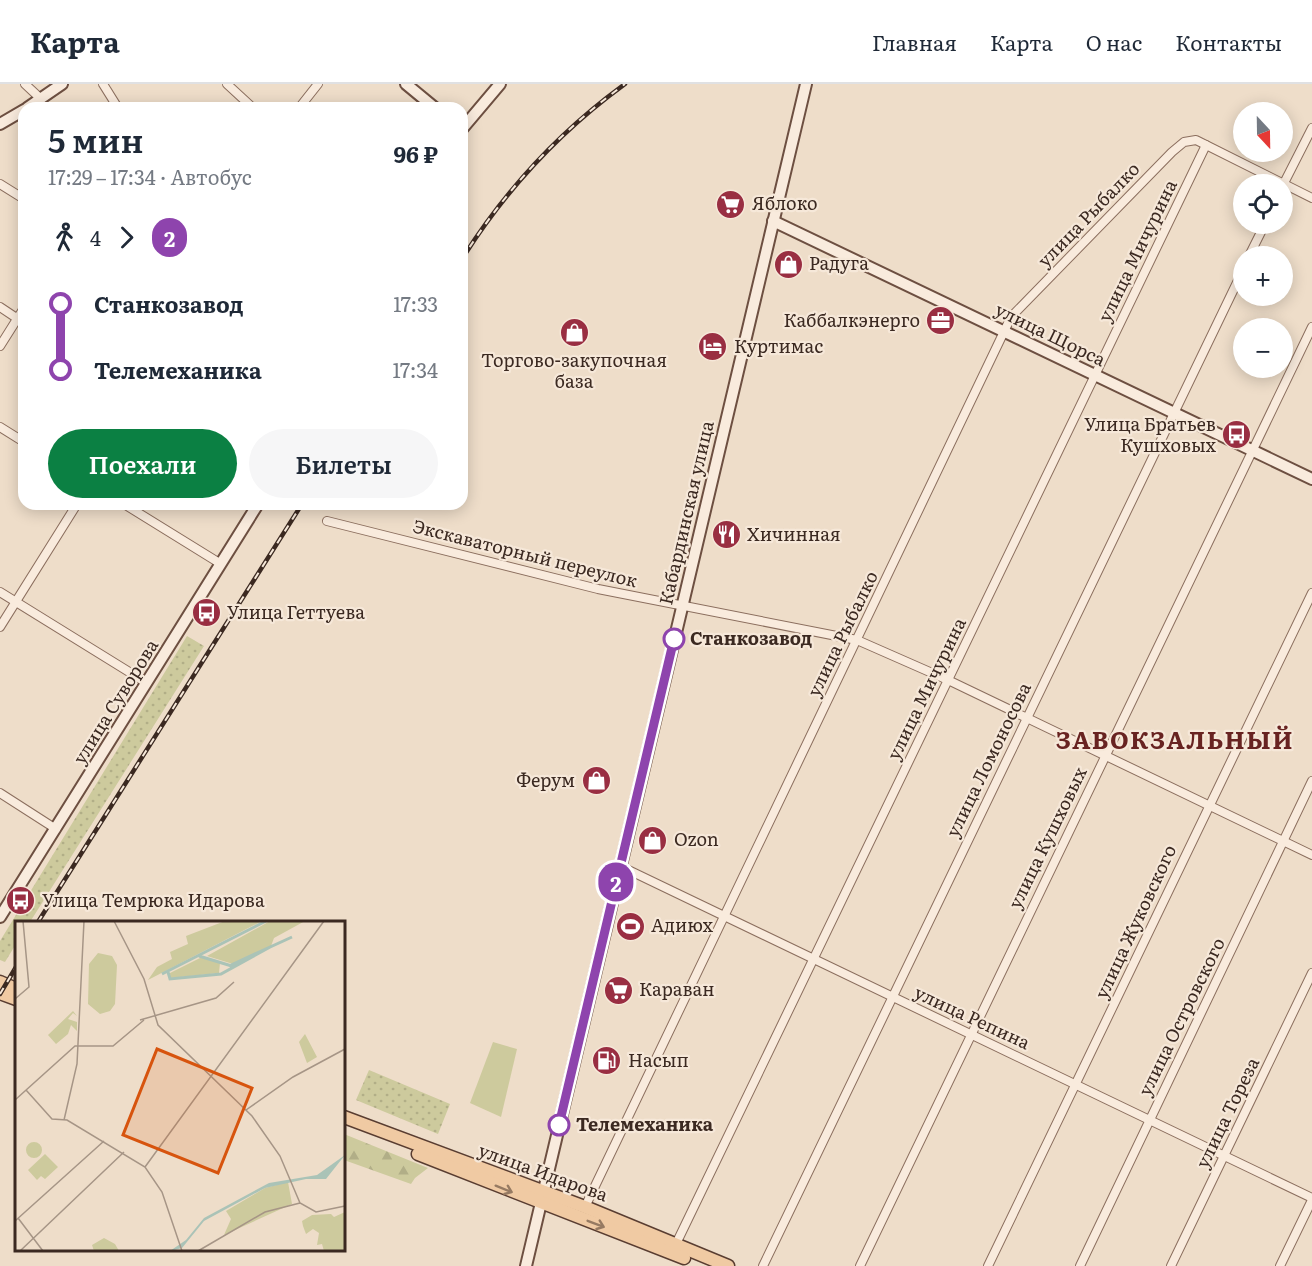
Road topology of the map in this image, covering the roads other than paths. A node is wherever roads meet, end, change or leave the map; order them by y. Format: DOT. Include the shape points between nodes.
graph roads {
  1 [pos="25,84"];
  2 [pos="62,84"];
  3 [pos="103,84"];
  4 [pos="227,84"];
  5 [pos="318,84"];
  6 [pos="406,84"];
  7 [pos="500,84"];
  8 [pos="806,84"];
  9 [pos="41,99"];
  10 [pos="36,102"];
  11 [pos="114,102"];
  12 [pos="246,102"];
  13 [pos="304,102"];
  14 [pos="428,102"];
  15 [pos="18,113"];
  16 [pos="468,122"];
  17 [pos="0,124"];
  18 [pos="1312,128"];
  19 [pos="1206,146"];
  20 [pos="1260,174"];
  21 [pos="1289,174"];
  22 [pos="0,184"];
  23 [pos="1293,190"];
  24 [pos="18,195"];
  25 [pos="1312,198"];
  26 [pos="773,220"];
  27 [pos="1233,291"];
  28 [pos="0,307"];
  29 [pos="18,318"];
  30 [pos="18,324"];
  31 [pos="1312,327"];
  32 [pos="1005,331"];
  33 [pos="0,346"];
  34 [pos="1095,375"];
  35 [pos="1174,412"];
  36 [pos="0,428"];
  37 [pos="18,438"];
  38 [pos="1254,450"];
  39 [pos="1312,479"];
  40 [pos="73,510"];
  41 [pos="134,510"];
  42 [pos="254,510"];
  43 [pos="327,521"];
  44 [pos="221,564"];
  45 [pos="0,592"];
  46 [pos="1312,592"];
  47 [pos="15,602"];
  48 [pos="681,607"];
  49 [pos="0,627"];
  50 [pos="856,640"];
  51 [pos="948,680"];
  52 [pos="147,683"];
  53 [pos="1026,718"];
  54 [pos="1105,756"];
  55 [pos="1312,781"];
  56 [pos="0,793"];
  57 [pos="1207,806"];
  58 [pos="56,829"];
  59 [pos="1283,841"];
  60 [pos="1312,855"];
  61 [pos="620,866"];
  62 [pos="724,916"];
  63 [pos="0,917"];
  64 [pos="812,960"];
  65 [pos="1312,973"];
  66 [pos="0,982"];
  67 [pos="15,990"];
  68 [pos="0,993"];
  69 [pos="892,998"];
  70 [pos="15,999"];
  71 [pos="971,1035"];
  72 [pos="1076,1083"];
  73 [pos="345,1117"];
  74 [pos="1149,1121"];
  75 [pos="345,1126"];
  76 [pos="1224,1156"];
  77 [pos="542,1198"];
  78 [pos="1312,1199"];
  79 [pos="585,1207"];
  80 [pos="675,1246"];
  81 [pos="526,1266"];
  82 [pos="704,1266"];
  83 [pos="728,1266"];
  84 [pos="763,1266"];
  85 [pos="860,1266"];
  86 [pos="988,1266"];
  87 [pos="1080,1266"];
  88 [pos="1171,1266"];
  89 [pos="1280,1266"];
  1 -- 9 [label="street"];
  2 -- 9 [label="street"];
  3 -- 11 [label="street"];
  4 -- 12 [label="street"];
  5 -- 13 [label="street"];
  6 -- 14 [label="street"];
  7 -- 16 [label="street"];
  8 -- 26 [label="street, Кабардинская улица"];
  9 -- 10 [label="street"];
  15 -- 17 [label="street"];
  18 -- 21 [label="street"];
  19 -- 20 [label="street"];
  19 -- 32 [label="street, улица Рыбалко" via="1189,140 1172,152 1015,312"];
  19 -- 34 [label="street, улица Мичурина"];
  22 -- 24 [label="street"];
  23 -- 25 [label="street"];
  26 -- 32 [label="street, улица Щорса"];
  26 -- 48 [label="street, Кабардинская улица"];
  27 -- 35 [label="street, улица Ломоносова"];
  28 -- 29 [label="street"];
  30 -- 33 [label="street"];
  31 -- 38 [label="street, улица Кушховых"];
  32 -- 34 [label="street, улица Щорса"];
  32 -- 50 [label="street, улица Рыбалко"];
  34 -- 35 [label="street, улица Щорса"];
  34 -- 51 [label="street, улица Мичурина"];
  35 -- 38 [label="street, улица Щорса"];
  35 -- 53 [label="street, улица Ломоносова"];
  36 -- 37 [label="street"];
  38 -- 39 [label="street, улица Щорса"];
  38 -- 54 [label="street, улица Кушховых"];
  40 -- 47 [label="street"];
  41 -- 44 [label="street"];
  42 -- 44 [label="street, улица Суворова"];
  43 -- 48 [label="street, Экскаваторный переулок"];
  44 -- 52 [label="street, улица Суворова"];
  45 -- 47 [label="street"];
  46 -- 57 [label="street, улица Жуковского"];
  47 -- 49 [label="street"];
  47 -- 52 [label="street"];
  48 -- 50 [label="street, Экскаваторный переулок"];
  48 -- 61 [label="street, Кабардинская улица"];
  50 -- 51 [label="street, Экскаваторный переулок"];
  50 -- 62 [label="street, улица Рыбалко"];
  51 -- 53 [label="street, Экскаваторный переулок"];
  51 -- 64 [label="street, улица Мичурина"];
  52 -- 58 [label="street, улица Суворова"];
  53 -- 54 [label="street, Экскаваторный переулок"];
  53 -- 69 [label="street, улица Ломоносова"];
  54 -- 57 [label="street, Экскаваторный переулок"];
  54 -- 71 [label="street, улица Кушховых"];
  55 -- 59 [label="street, улица Островского"];
  56 -- 58 [label="street"];
  57 -- 59 [label="street, Экскаваторный переулок"];
  57 -- 72 [label="street, улица Жуковского"];
  58 -- 63 [label="street, улица Суворова"];
  59 -- 60 [label="street, Экскаваторный переулок"];
  59 -- 74 [label="street, улица Островского"];
  61 -- 62 [label="street, улица Репина"];
  61 -- 77 [label="street, Кабардинская улица"];
  62 -- 64 [label="street, улица Репина"];
  62 -- 79 [label="street, улица Рыбалко"];
  64 -- 69 [label="street, улица Репина"];
  64 -- 80 [label="street, улица Мичурина"];
  65 -- 76 [label="street, улица Тореза"];
  66 -- 67 [label="main road"];
  68 -- 70 [label="main road"];
  69 -- 71 [label="street, улица Репина"];
  69 -- 84 [label="street, улица Ломоносова"];
  71 -- 72 [label="street, улица Репина"];
  71 -- 85 [label="street, улица Кушховых"];
  72 -- 74 [label="street, улица Репина"];
  72 -- 86 [label="street, улица Жуковского"];
  73 -- 77 [label="main road, улица Идарова"];
  74 -- 76 [label="street, улица Репина"];
  74 -- 87 [label="street, улица Островского"];
  75 -- 77 [label="main road, улица Идарова, one-way"];
  76 -- 78 [label="street, улица Репина"];
  76 -- 88 [label="street, улица Тореза"];
  77 -- 79 [label="main road, улица Идарова"];
  77 -- 81 [label="street, Кабардинская улица"];
  77 -- 82 [label="main road, улица Идарова, one-way"];
  78 -- 89 [label="street"];
  79 -- 80 [label="main road, улица Идарова"];
  80 -- 83 [label="main road, улица Идарова"];
}
